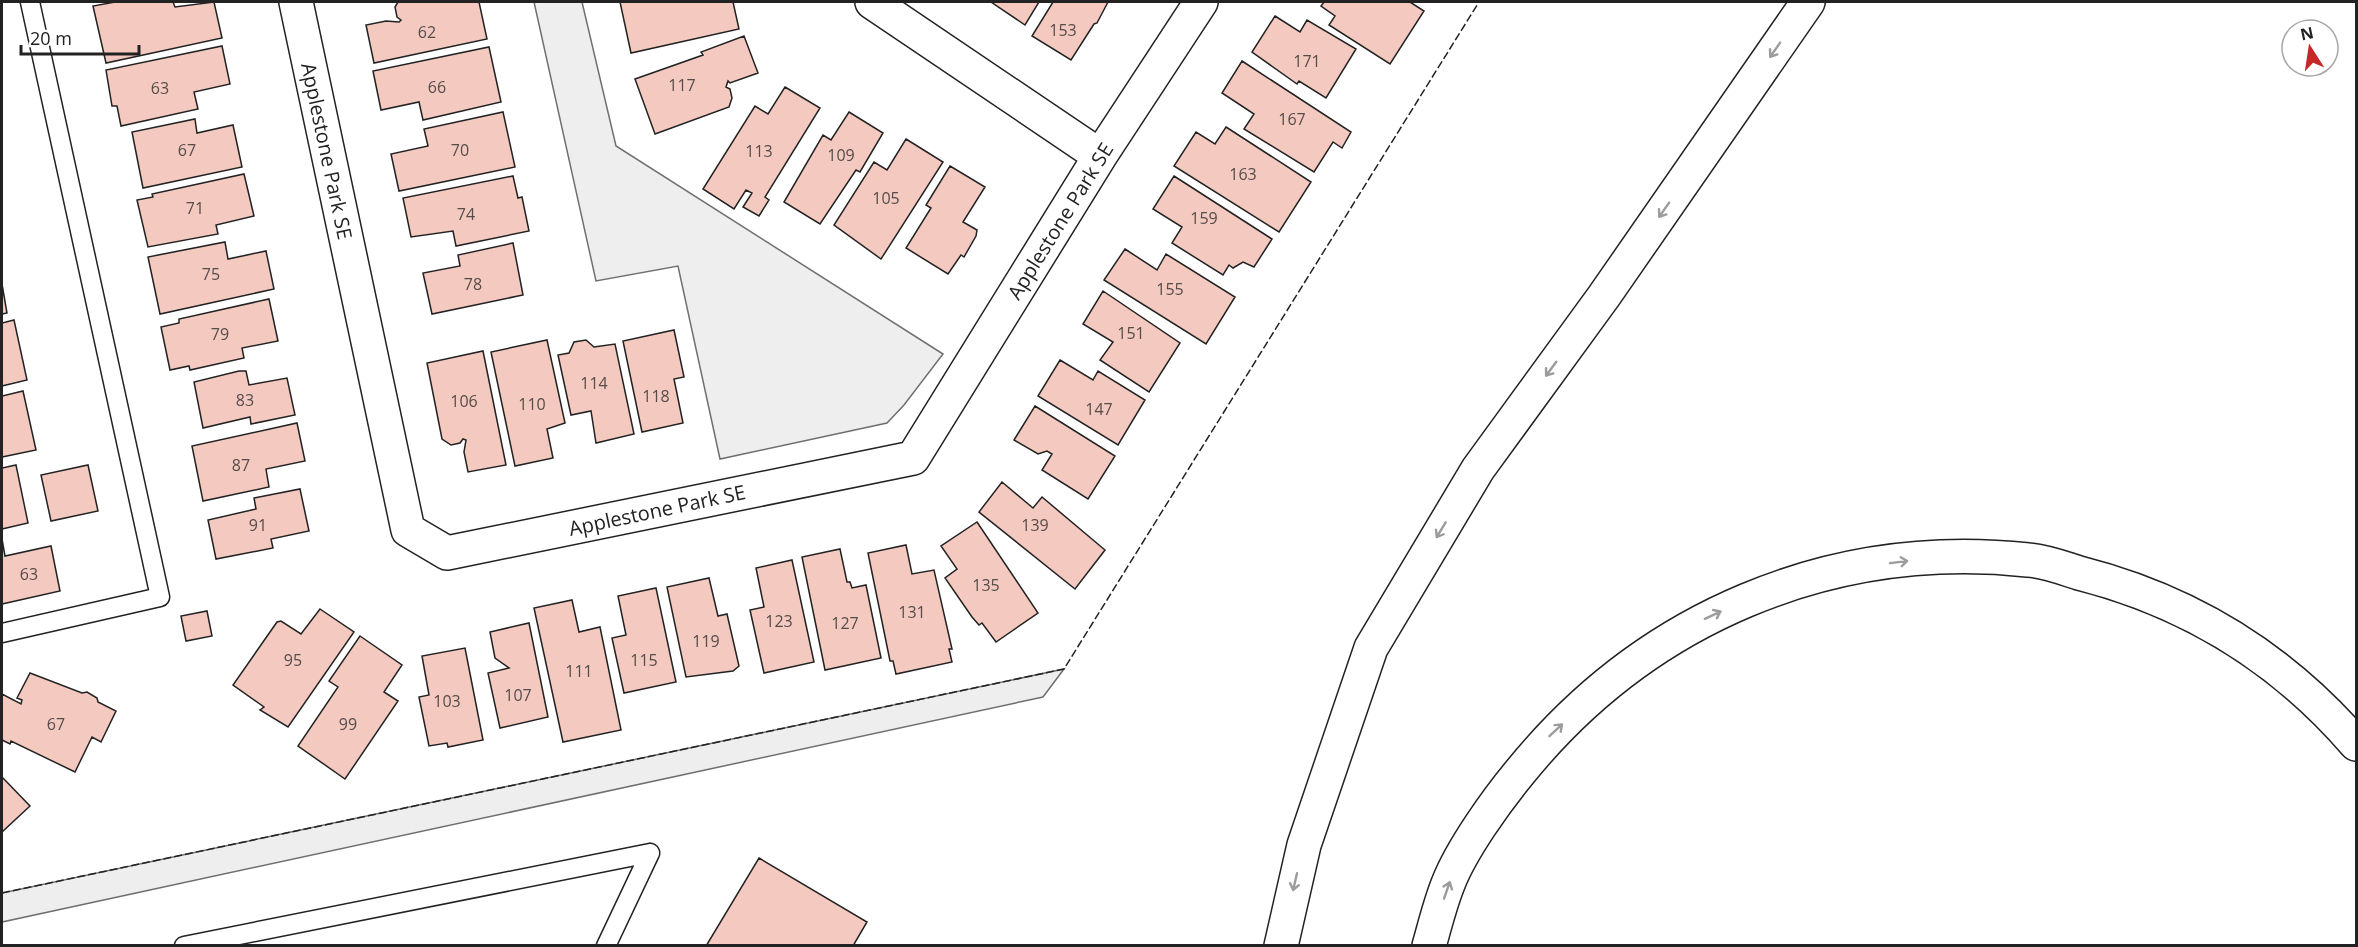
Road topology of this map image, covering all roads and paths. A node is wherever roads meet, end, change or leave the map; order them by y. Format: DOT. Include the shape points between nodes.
graph roads {
  1 [pos="30,2"];
  2 [pos="296,2"];
  3 [pos="872,2"];
  4 [pos="1201,2"];
  5 [pos="1808,2"];
  6 [pos="1100,156"];
  7 [pos="2,633"];
  8 [pos="2356,744"];
  9 [pos="184,945"];
  10 [pos="606,945"];
  11 [pos="1281,945"];
  12 [pos="1429,945"];
  1 -- 7 [label="lane" via="160,597"];
  2 -- 6 [label="main road, Applestone Park SE" via="408,530 447,554 913,458"];
  3 -- 6 [label="main road"];
  4 -- 6 [label="main road, Applestone Park SE"];
  5 -- 11 [label="main road, one-way" via="1478,468 1371,648 1304,845"];
  12 -- 8 [label="main road, one-way" via="1449,882 1494,804 1550,736 1617,675 1688,626 1765,591 1850,567 1938,557 2030,560 2117,583 2202,618 2280,670"];
  9 -- 10 [label="lane" via="650,853"];
}
